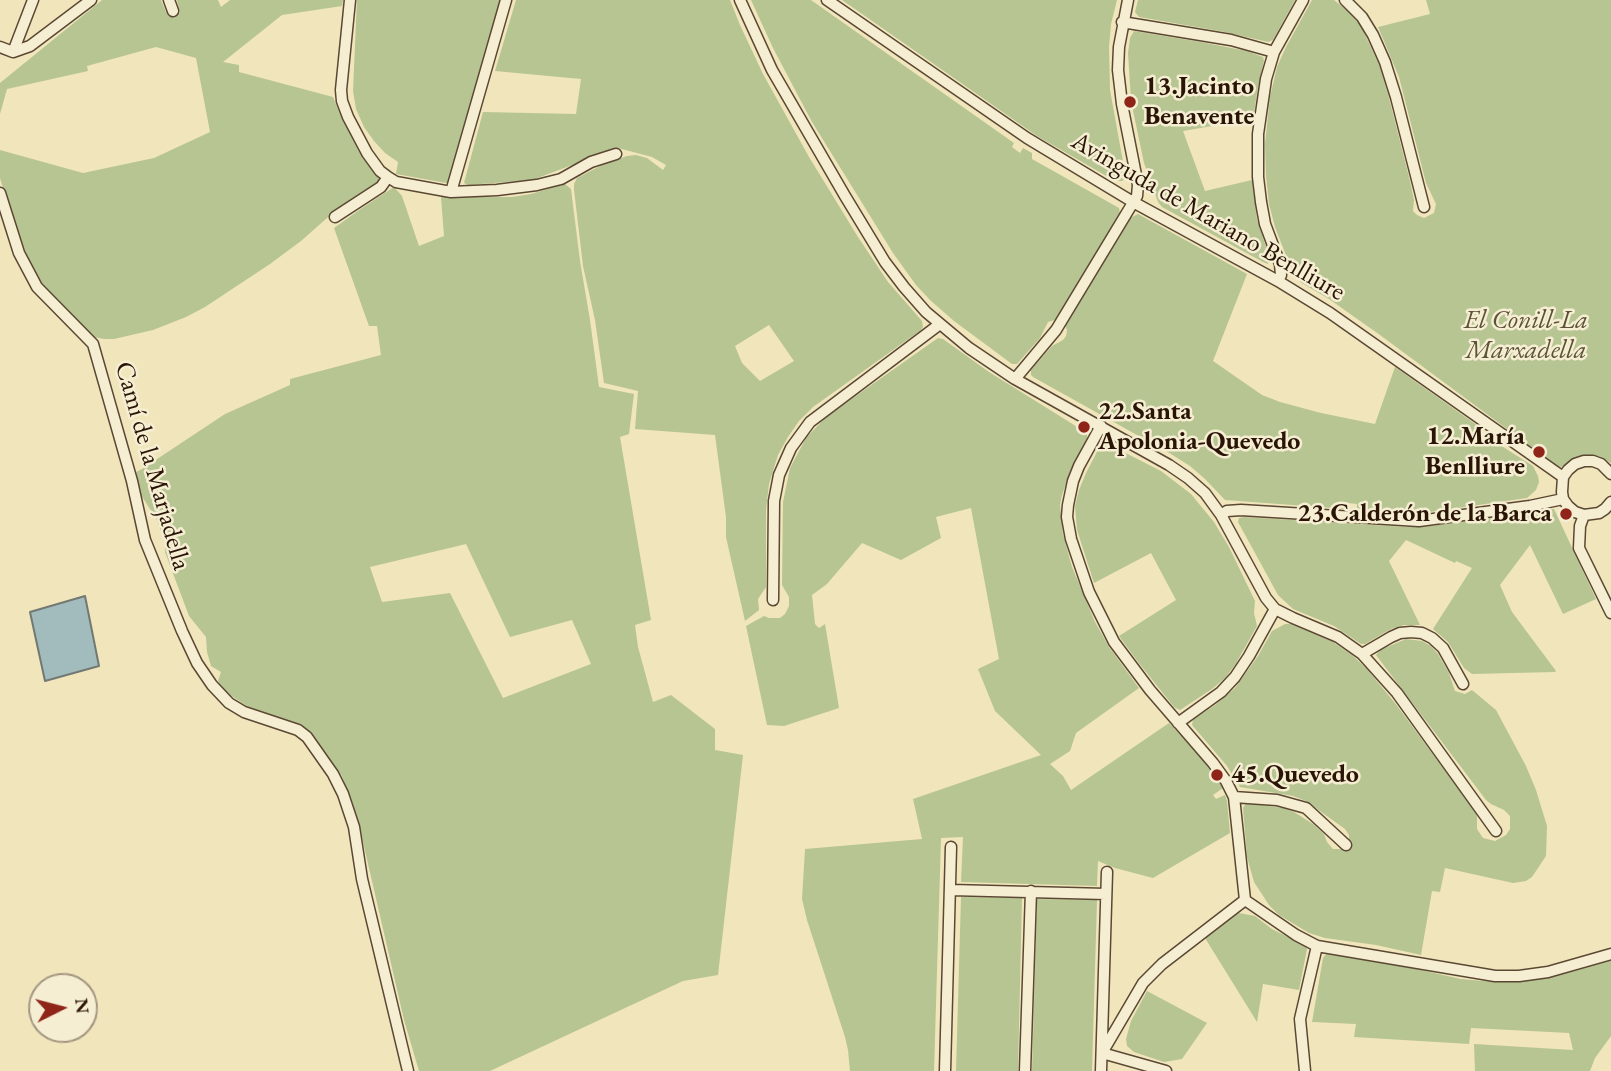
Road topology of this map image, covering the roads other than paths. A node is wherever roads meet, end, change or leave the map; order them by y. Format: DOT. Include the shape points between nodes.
graph roads {
  1 [pos="33,0"];
  2 [pos="91,0"];
  3 [pos="350,0"];
  4 [pos="506,0"];
  5 [pos="740,0"];
  6 [pos="827,0"];
  7 [pos="1128,0"];
  8 [pos="1303,0"];
  9 [pos="1345,0"];
  10 [pos="1122,22"];
  11 [pos="0,47"];
  12 [pos="17,51"];
  13 [pos="1274,52"];
  14 [pos="616,153"];
  15 [pos="388,177"];
  16 [pos="451,191"];
  17 [pos="0,193"];
  18 [pos="1133,202"];
  19 [pos="1424,206"];
  20 [pos="335,217"];
  21 [pos="1278,281"];
  22 [pos="940,324"];
  23 [pos="1015,379"];
  24 [pos="1101,426"];
  25 [pos="1611,474"];
  26 [pos="1563,477"];
  27 [pos="1563,499"];
  28 [pos="1611,503"];
  29 [pos="1221,515"];
  30 [pos="1584,515"];
  31 [pos="774,600"];
  32 [pos="1275,609"];
  33 [pos="1611,613"];
  34 [pos="1362,654"];
  35 [pos="1463,684"];
  36 [pos="1178,723"];
  37 [pos="1234,797"];
  38 [pos="1496,831"];
  39 [pos="1346,845"];
  40 [pos="951,847"];
  41 [pos="1107,872"];
  42 [pos="951,890"];
  43 [pos="1031,891"];
  44 [pos="1106,894"];
  45 [pos="1245,900"];
  46 [pos="1317,946"];
  47 [pos="1611,954"];
  48 [pos="1303,1041"];
  49 [pos="1102,1053"];
  50 [pos="408,1071"];
  51 [pos="945,1071"];
  52 [pos="1025,1071"];
  53 [pos="1101,1071"];
  54 [pos="1166,1071"];
  55 [pos="1306,1071"];
  56 [pos="1311,1071"];
  1 -- 12 [label="street"];
  2 -- 12 [label="street" via="38,41"];
  3 -- 15 [label="street" via="342,101 367,153"];
  4 -- 16 [label="street"];
  5 -- 22 [label="street" via="792,108 885,262"];
  6 -- 18 [label="street, Avinguda de Mariano Benlliure" via="1027,138"];
  7 -- 10 [label="street"];
  8 -- 13 [label="street"];
  9 -- 19 [label="street" via="1362,17 1385,62"];
  10 -- 13 [label="street"];
  10 -- 18 [label="street" via="1118,71 1138,185"];
  11 -- 12 [label="street"];
  13 -- 21 [label="street" via="1261,110 1258,157 1265,224 1280,264"];
  14 -- 16 [label="street" via="537,185"];
  15 -- 16 [label="street"];
  15 -- 20 [label="street" via="381,187"];
  17 -- 50 [label="street, Camí de la Marjadella" via="19,253 37,287 93,344 145,540 197,663 229,704 307,737 343,794"];
  18 -- 21 [label="street, Avinguda de Mariano Benlliure"];
  18 -- 23 [label="street" via="1056,330"];
  21 -- 26 [label="street, Avinguda de Mariano Benlliure"];
  22 -- 23 [label="street"];
  22 -- 31 [label="street" via="810,422 791,448 774,501"];
  23 -- 24 [label="street"];
  24 -- 29 [label="street" via="1188,478"];
  24 -- 36 [label="street" via="1073,481 1067,517 1071,539 1089,592 1114,642"];
  25 -- 26 [label="street" via="1601,464 1584,461"];
  26 -- 27 [label="street"];
  27 -- 29 [label="street" via="1419,521 1241,510"];
  27 -- 30 [label="street"];
  28 -- 30 [label="street" via="1599,513"];
  29 -- 32 [label="street"];
  30 -- 33 [label="street" via="1579,548"];
  32 -- 34 [label="street" via="1338,637"];
  32 -- 36 [label="street" via="1235,677"];
  34 -- 35 [label="street" via="1391,636 1422,633 1443,648"];
  34 -- 38 [label="street" via="1396,693"];
  36 -- 37 [label="street" via="1213,763"];
  37 -- 39 [label="street" via="1277,800 1306,808"];
  37 -- 45 [label="street"];
  40 -- 42 [label="street"];
  41 -- 44 [label="street"];
  42 -- 43 [label="street"];
  42 -- 51 [label="street"];
  43 -- 44 [label="street"];
  43 -- 52 [label="street"];
  44 -- 49 [label="street"];
  45 -- 46 [label="street"];
  45 -- 49 [label="street" via="1143,983"];
  46 -- 47 [label="street" via="1495,976 1548,972"];
  46 -- 48 [label="street" via="1300,1019"];
  48 -- 55 [label="street"];
  48 -- 56 [label="street"];
  49 -- 53 [label="street"];
  49 -- 54 [label="street"];
}
